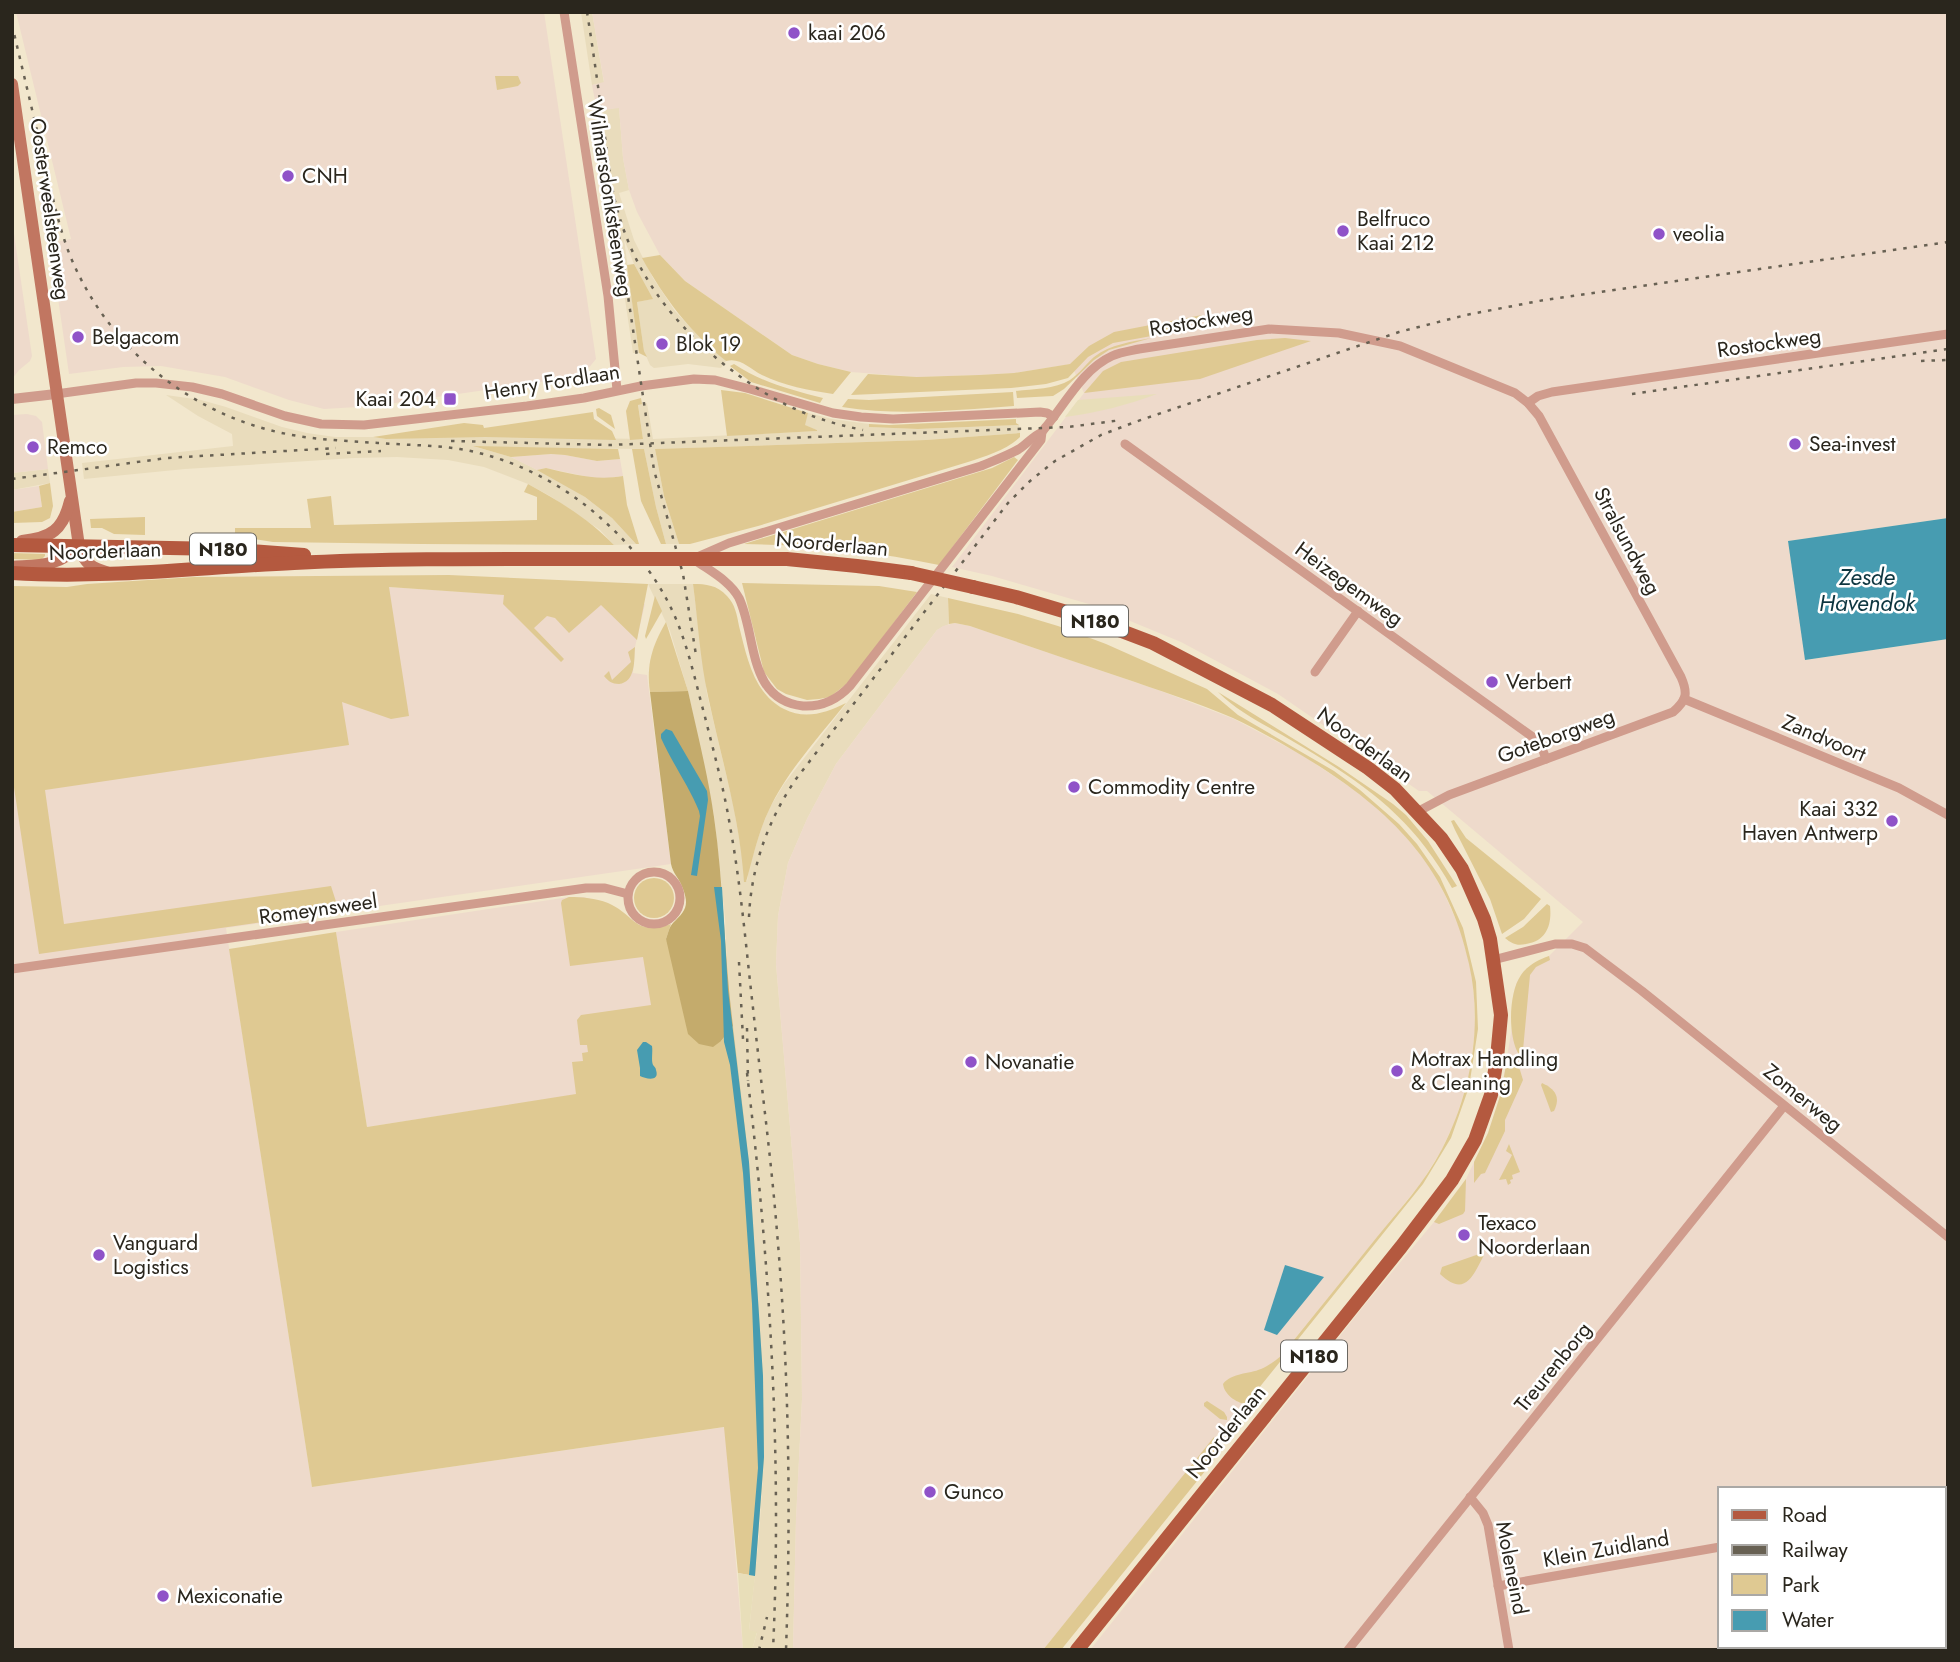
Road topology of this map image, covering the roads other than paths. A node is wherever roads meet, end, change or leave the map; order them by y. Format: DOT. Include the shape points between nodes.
graph roads {
  1 [pos="564,12"];
  2 [pos="12,83"];
  3 [pos="1948,334"];
  4 [pos="617,390"];
  5 [pos="56,394"];
  6 [pos="12,399"];
  7 [pos="1528,403"];
  8 [pos="1054,417"];
  9 [pos="1042,432"];
  10 [pos="1125,444"];
  11 [pos="71,498"];
  12 [pos="12,543"];
  13 [pos="79,546"];
  14 [pos="368,559"];
  15 [pos="693,559"];
  16 [pos="12,567"];
  17 [pos="12,573"];
  18 [pos="109,573"];
  19 [pos="1357,611"];
  20 [pos="1315,672"];
  21 [pos="1684,699"];
  22 [pos="1546,759"];
  23 [pos="1418,812"];
  24 [pos="1948,815"];
  25 [pos="628,894"];
  26 [pos="1493,960"];
  27 [pos="12,968"];
  28 [pos="1784,1106"];
  29 [pos="1948,1237"];
  30 [pos="1470,1497"];
  31 [pos="1718,1546"];
  32 [pos="1498,1586"];
  33 [pos="1077,1650"];
  34 [pos="1348,1650"];
  35 [pos="1509,1650"];
  1 -- 4 [label="street, Wilmarsdonksteenweg" via="608,296"];
  2 -- 5 [label="main road, Oosterweelsteenweg"];
  3 -- 7 [label="street, Rostockweg" via="1552,392"];
  4 -- 5 [label="street, Henry Fordlaan" via="527,406 364,425 321,424 222,394 156,383"];
  4 -- 8 [label="street, Henry Fordlaan" via="715,380 862,417 1040,412"];
  5 -- 6 [label="street"];
  5 -- 11 [label="main road, Oosterweelsteenweg"];
  7 -- 8 [label="street, Rostockweg" via="1500,386 1390,343 1339,333 1269,329 1111,356 1089,373"];
  7 -- 21 [label="street, Stralsundweg" via="1548,430 1681,677"];
  8 -- 9 [label="street, Rostockweg"];
  9 -- 15 [label="street, Noorderlaan" via="1012,453 981,466 729,543"];
  9 -- 15 [label="street, Rostockweg" via="1041,440 850,686 829,702 798,705 774,694 756,663 734,590"];
  10 -- 19 [label="street, Heizegemweg"];
  11 -- 12 [label="main road" via="64,521 54,533"];
  11 -- 13 [label="main road, Oosterweelsteenweg"];
  12 -- 13 [label="main road, Noorderlaan / N180"];
  13 -- 14 [label="main road, Noorderlaan / N180"];
  13 -- 16 [label="main road, Noorderlaan" via="69,556 48,564"];
  13 -- 18 [label="main road" via="90,565"];
  14 -- 15 [label="main road, Noorderlaan / N180, bridge"];
  14 -- 18 [label="main road, Noorderlaan / N180"];
  15 -- 23 [label="main road, Noorderlaan / N180, bridge" via="787,559 911,573 1090,619 1153,643 1272,705 1368,768"];
  17 -- 18 [label="main road, Noorderlaan / N180"];
  19 -- 20 [label="street"];
  19 -- 22 [label="street, Heizegemweg" via="1534,738"];
  21 -- 22 [label="street, Goteborgweg" via="1672,712"];
  21 -- 24 [label="street, Zandvoort" via="1899,788"];
  22 -- 23 [label="street, Goteborgweg" via="1449,795"];
  23 -- 26 [label="main road, Noorderlaan / N180" via="1441,838 1469,883 1484,919"];
  25 -- 25 [label="street" via="636,918 653,924 669,919 679,905 673,880 658,872 635,879"];
  25 -- 27 [label="street, Romeynsweel" via="605,888 575,890"];
  26 -- 28 [label="street, Zomerweg" via="1555,944 1585,948"];
  26 -- 33 [label="main road, Noorderlaan / N180" via="1501,1015 1491,1095 1475,1140 1452,1180"];
  28 -- 29 [label="street, Zomerweg"];
  28 -- 30 [label="street, Treurenborg"];
  30 -- 32 [label="street, Moleneind" via="1488,1525"];
  30 -- 34 [label="street, Treurenborg"];
  31 -- 32 [label="street, Klein Zuidland"];
  32 -- 35 [label="street, Moleneind"];
}
